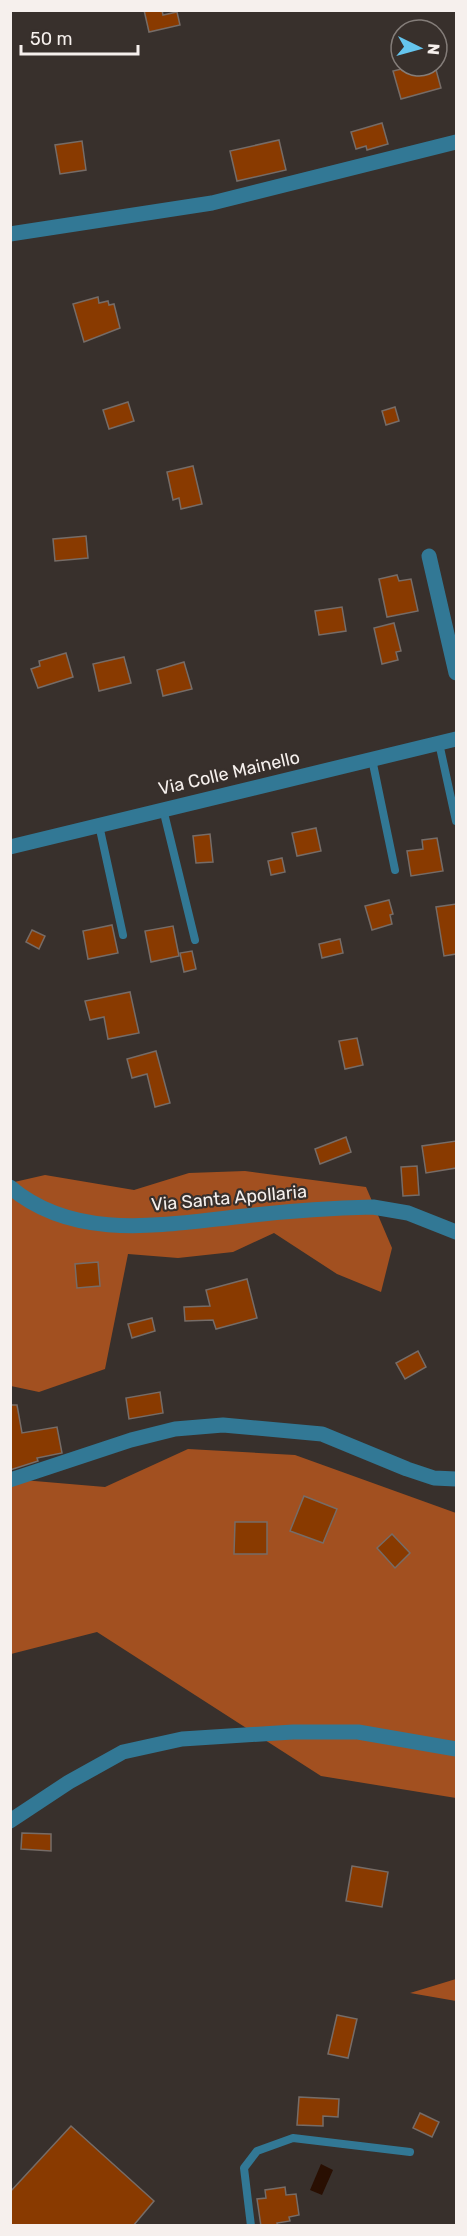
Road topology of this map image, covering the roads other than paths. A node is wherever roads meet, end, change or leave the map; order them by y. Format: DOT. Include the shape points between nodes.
graph roads {
  1 [pos="456,142"];
  2 [pos="10,234"];
  3 [pos="429,556"];
  4 [pos="456,673"];
  5 [pos="456,738"];
  6 [pos="439,743"];
  7 [pos="372,759"];
  8 [pos="163,809"];
  9 [pos="456,821"];
  10 [pos="99,824"];
  11 [pos="10,847"];
  12 [pos="395,870"];
  13 [pos="123,935"];
  14 [pos="195,940"];
  15 [pos="10,1187"];
  16 [pos="456,1232"];
  17 [pos="456,1479"];
  18 [pos="10,1480"];
  19 [pos="456,1749"];
  20 [pos="10,1821"];
  21 [pos="410,2152"];
  22 [pos="251,2226"];
  1 -- 2 [label="street" via="212,203"];
  3 -- 4 [label="street"];
  5 -- 6 [label="street, Via Colle Mainello"];
  6 -- 7 [label="street, Via Colle Mainello"];
  6 -- 9 [label="lane"];
  7 -- 8 [label="street, Via Colle Mainello"];
  7 -- 12 [label="lane"];
  8 -- 10 [label="street, Via Colle Mainello"];
  8 -- 14 [label="lane"];
  10 -- 11 [label="street, Via Colle Mainello"];
  10 -- 13 [label="lane"];
  15 -- 16 [label="street, Via Santa Apollaria" via="47,1212 91,1223 156,1225 373,1207 408,1213"];
  17 -- 18 [label="street" via="434,1478 407,1469 322,1434 223,1425 175,1429 131,1440"];
  19 -- 20 [label="street" via="358,1732 182,1739 123,1752"];
  21 -- 22 [label="lane" via="293,2138 272,2144 250,2157 244,2168"];
}
